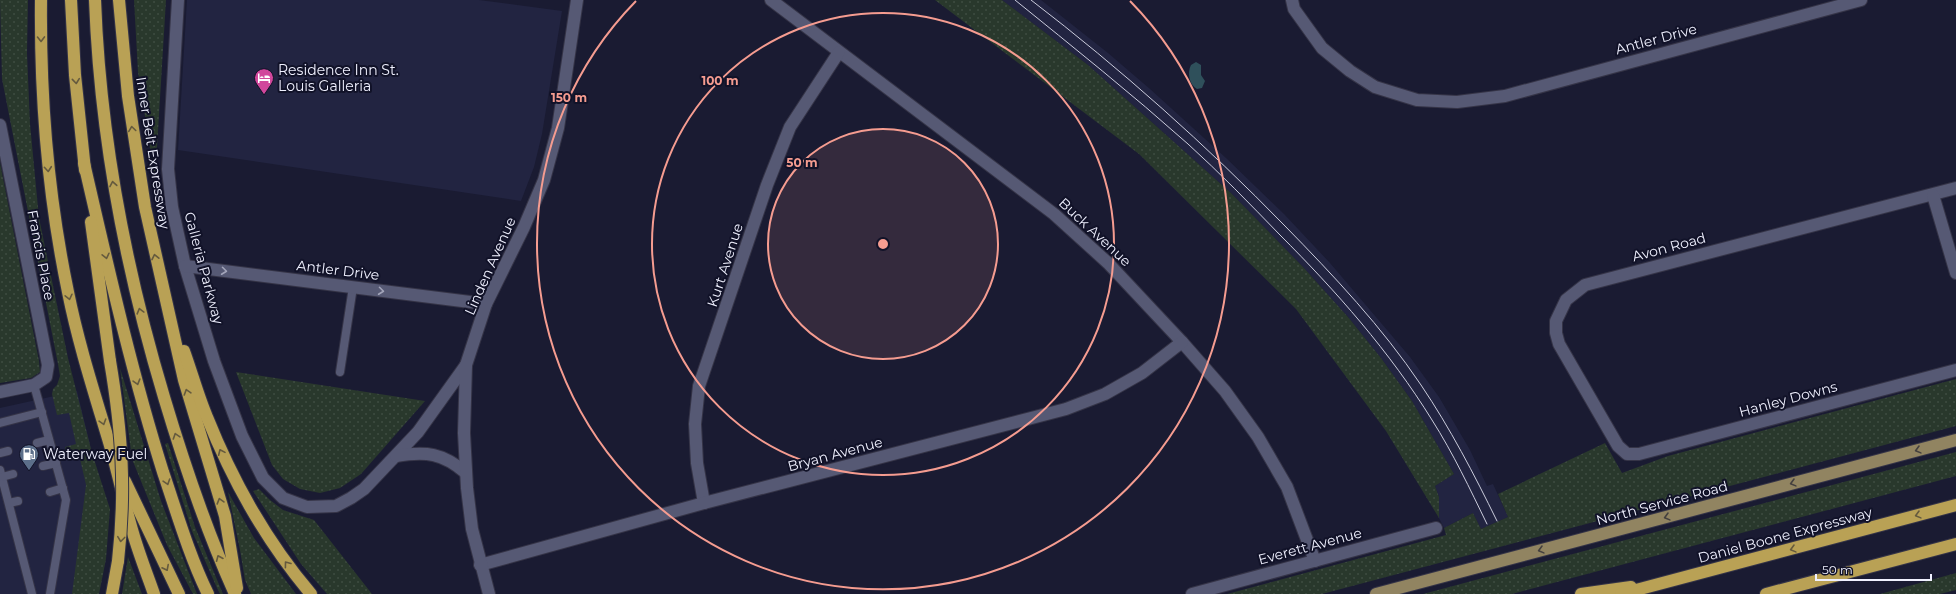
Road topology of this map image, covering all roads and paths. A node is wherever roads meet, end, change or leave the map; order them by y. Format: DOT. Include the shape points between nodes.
graph roads {
  1 [pos="41,0"];
  2 [pos="71,0"];
  3 [pos="96,0"];
  4 [pos="120,0"];
  5 [pos="178,0"];
  6 [pos="577,0"];
  7 [pos="771,0"];
  8 [pos="1292,0"];
  9 [pos="1820,0"];
  10 [pos="1861,0"];
  11 [pos="1808,14"];
  12 [pos="839,52"];
  13 [pos="0,125"];
  14 [pos="84,163"];
  15 [pos="1956,188"];
  16 [pos="1933,194"];
  17 [pos="185,266"];
  18 [pos="1956,273"];
  19 [pos="353,287"];
  20 [pos="486,304"];
  21 [pos="168,309"];
  22 [pos="1182,342"];
  23 [pos="466,365"];
  24 [pos="1956,370"];
  25 [pos="340,372"];
  26 [pos="34,386"];
  27 [pos="0,392"];
  28 [pos="42,412"];
  29 [pos="0,423"];
  30 [pos="49,440"];
  31 [pos="1956,440"];
  32 [pos="37,443"];
  33 [pos="109,443"];
  34 [pos="1627,454"];
  35 [pos="396,456"];
  36 [pos="56,463"];
  37 [pos="43,466"];
  38 [pos="1,473"];
  39 [pos="466,473"];
  40 [pos="13,474"];
  41 [pos="63,488"];
  42 [pos="50,492"];
  43 [pos="18,501"];
  44 [pos="9,503"];
  45 [pos="704,503"];
  46 [pos="1956,505"];
  47 [pos="1436,528"];
  48 [pos="1956,544"];
  49 [pos="1315,561"];
  50 [pos="480,565"];
  51 [pos="1660,583"];
  52 [pos="32,594"];
  53 [pos="50,594"];
  54 [pos="112,594"];
  55 [pos="154,594"];
  56 [pos="179,594"];
  57 [pos="208,594"];
  58 [pos="236,594"];
  59 [pos="312,594"];
  60 [pos="489,594"];
  61 [pos="1192,594"];
  62 [pos="1376,594"];
  63 [pos="1581,594"];
  64 [pos="1621,594"];
  65 [pos="1766,594"];
  1 -- 33 [label="highway, one-way" via="45,126 57,239 81,349"];
  2 -- 14 [label="highway, one-way"];
  58 -- 3 [label="highway, one-way" via="206,527 174,430 132,279 106,136"];
  21 -- 4 [label="highway, Inner Belt Expressway, one-way" via="135,152"];
  5 -- 17 [label="street, Galleria Parkway" via="168,168 172,207"];
  6 -- 20 [label="street, Linden Avenue" via="558,128 544,180"];
  7 -- 12 [label="street, Buck Avenue"];
  8 -- 11 [label="street, Antler Drive" via="1294,9 1322,48 1350,72 1375,88 1417,100 1457,102 1505,96"];
  9 -- 11 [label="street"];
  10 -- 11 [label="street, Antler Drive"];
  12 -- 22 [label="street, Buck Avenue" via="1054,214 1108,263"];
  12 -- 45 [label="street, Kurt Avenue" via="790,127 767,185 700,386 695,424 697,463"];
  13 -- 26 [label="street, Francis Place" via="48,366 46,377"];
  14 -- 54 [label="highway, one-way, bridge" via="117,403 123,467 123,508"];
  14 -- 57 [label="highway, one-way" via="118,312 155,445 182,530"];
  15 -- 16 [label="street, Avon Road"];
  16 -- 18 [label="street"];
  16 -- 34 [label="street, Avon Road" via="1586,285 1575,291 1566,300 1556,321 1559,344 1618,446"];
  17 -- 19 [label="street, Antler Drive, one-way"];
  17 -- 35 [label="street, Galleria Parkway" via="214,360 242,436 263,478 283,498 307,507 336,506 364,488"];
  19 -- 20 [label="street, Antler Drive, one-way"];
  19 -- 25 [label="lane"];
  20 -- 23 [label="street, Linden Avenue"];
  58 -- 21 [label="highway, one-way" via="232,549 212,470 184,380"];
  59 -- 21 [label="highway, one-way" via="276,549 239,489 206,415"];
  22 -- 45 [label="street, Bryan Avenue" via="1142,373 1105,394 1066,409"];
  22 -- 49 [label="street, Buck Avenue" via="1225,391 1258,437 1287,487"];
  23 -- 35 [label="street" via="418,432"];
  23 -- 39 [label="street, Linden Avenue"];
  24 -- 34 [label="street, Hanley Downs" via="1639,454"];
  26 -- 27 [label="street"];
  26 -- 28 [label="lane"];
  28 -- 29 [label="lane"];
  28 -- 30 [label="lane"];
  30 -- 32 [label="lane"];
  30 -- 36 [label="lane"];
  31 -- 62 [label="main road, North Service Road, one-way"];
  33 -- 55 [label="highway" via="133,533"];
  33 -- 56 [label="highway, one-way" via="136,507"];
  35 -- 39 [label="street" via="432,453 449,460"];
  36 -- 37 [label="lane"];
  36 -- 41 [label="lane"];
  38 -- 40 [label="lane"];
  38 -- 44 [label="lane"];
  39 -- 50 [label="street, Linden Avenue" via="472,529"];
  41 -- 42 [label="lane"];
  41 -- 53 [label="lane" via="66,500"];
  43 -- 44 [label="lane"];
  44 -- 52 [label="lane"];
  45 -- 50 [label="street, Bryan Avenue"];
  46 -- 51 [label="highway, Daniel Boone Expressway, one-way"];
  47 -- 49 [label="street, Everett Avenue"];
  48 -- 65 [label="highway"];
  49 -- 61 [label="street, Everett Avenue"];
  50 -- 60 [label="street, Linden Avenue"];
  51 -- 63 [label="highway"];
  51 -- 64 [label="highway, Daniel Boone Expressway"];
}
